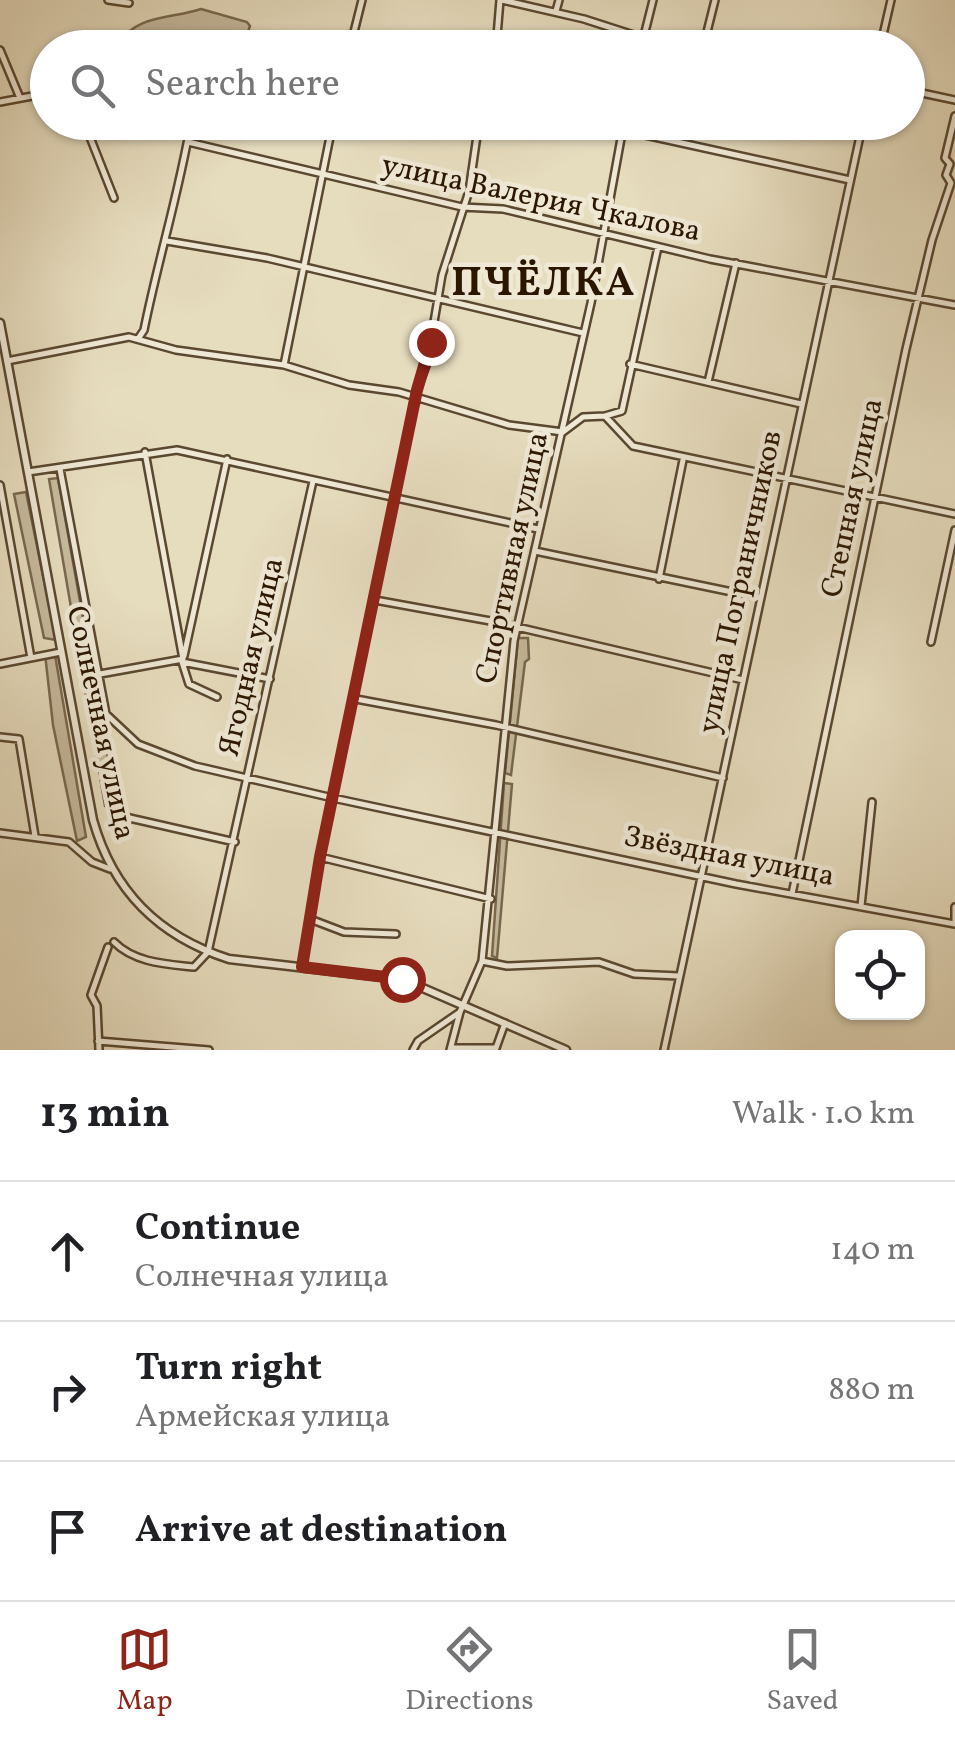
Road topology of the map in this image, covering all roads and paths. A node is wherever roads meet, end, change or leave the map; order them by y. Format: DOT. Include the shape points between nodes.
graph roads {
  1 [pos="108,0"];
  2 [pos="362,0"];
  3 [pos="501,0"];
  4 [pos="559,0"];
  5 [pos="653,0"];
  6 [pos="715,0"];
  7 [pos="891,0"];
  8 [pos="130,3"];
  9 [pos="556,11"];
  10 [pos="354,30"];
  11 [pos="498,30"];
  12 [pos="620,30"];
  13 [pos="646,30"];
  14 [pos="708,30"];
  15 [pos="884,30"];
  16 [pos="0,50"];
  17 [pos="925,94"];
  18 [pos="30,96"];
  19 [pos="20,98"];
  20 [pos="955,100"];
  21 [pos="0,102"];
  22 [pos="955,116"];
  23 [pos="91,140"];
  24 [pos="329,140"];
  25 [pos="476,140"];
  26 [pos="621,140"];
  27 [pos="683,140"];
  28 [pos="859,140"];
  29 [pos="188,142"];
  30 [pos="322,172"];
  31 [pos="850,180"];
  32 [pos="114,198"];
  33 [pos="462,207"];
  34 [pos="604,234"];
  35 [pos="167,241"];
  36 [pos="658,247"];
  37 [pos="736,263"];
  38 [pos="305,268"];
  39 [pos="828,279"];
  40 [pos="921,298"];
  41 [pos="436,302"];
  42 [pos="955,304"];
  43 [pos="0,323"];
  44 [pos="583,333"];
  45 [pos="138,339"];
  46 [pos="7,361"];
  47 [pos="630,364"];
  48 [pos="284,366"];
  49 [pos="708,382"];
  50 [pos="12,388"];
  51 [pos="0,391"];
  52 [pos="416,396"];
  53 [pos="801,404"];
  54 [pos="605,416"];
  55 [pos="563,432"];
  56 [pos="146,452"];
  57 [pos="226,459"];
  58 [pos="683,460"];
  59 [pos="60,469"];
  60 [pos="28,472"];
  61 [pos="313,481"];
  62 [pos="785,481"];
  63 [pos="0,485"];
  64 [pos="396,497"];
  65 [pos="874,499"];
  66 [pos="955,514"];
  67 [pos="538,529"];
  68 [pos="955,530"];
  69 [pos="534,551"];
  70 [pos="659,579"];
  71 [pos="761,598"];
  72 [pos="375,600"];
  73 [pos="517,629"];
  74 [pos="931,642"];
  75 [pos="62,652"];
  76 [pos="31,658"];
  77 [pos="182,661"];
  78 [pos="0,664"];
  79 [pos="100,674"];
  80 [pos="270,679"];
  81 [pos="744,680"];
  82 [pos="217,697"];
  83 [pos="356,699"];
  84 [pos="504,730"];
  85 [pos="0,737"];
  86 [pos="248,777"];
  87 [pos="723,778"];
  88 [pos="332,798"];
  89 [pos="872,802"];
  90 [pos="112,814"];
  91 [pos="495,829"];
  92 [pos="0,833"];
  93 [pos="35,837"];
  94 [pos="235,842"];
  95 [pos="320,857"];
  96 [pos="110,869"];
  97 [pos="704,877"];
  98 [pos="792,894"];
  99 [pos="491,899"];
  100 [pos="861,906"];
  101 [pos="955,908"];
  102 [pos="310,919"];
  103 [pos="955,922"];
  104 [pos="396,934"];
  105 [pos="208,952"];
  106 [pos="482,960"];
  107 [pos="302,967"];
  108 [pos="680,976"];
  109 [pos="461,1002"];
  110 [pos="460,1012"];
  111 [pos="506,1023"];
  112 [pos="98,1041"];
  113 [pos="551,1047"];
  114 [pos="452,1049"];
  115 [pos="496,1049"];
  116 [pos="99,1050"];
  117 [pos="209,1050"];
  118 [pos="413,1050"];
  119 [pos="566,1050"];
  120 [pos="664,1050"];
  1 -- 8 [label="street"];
  2 -- 10 [label="street"];
  3 -- 9 [label="street"];
  3 -- 11 [label="street"];
  4 -- 9 [label="street"];
  5 -- 13 [label="street"];
  6 -- 14 [label="street"];
  7 -- 15 [label="street"];
  9 -- 12 [label="street"];
  16 -- 19 [label="street"];
  17 -- 20 [label="street"];
  18 -- 19 [label="street"];
  19 -- 21 [label="street"];
  22 -- 40 [label="street, Степная улица" via="945,158 951,184"];
  23 -- 32 [label="street"];
  24 -- 30 [label="street"];
  25 -- 33 [label="street"];
  26 -- 34 [label="street, Спортивная улица"];
  27 -- 31 [label="street"];
  28 -- 31 [label="street, улица Пограничников"];
  29 -- 30 [label="street, улица Валерия Чкалова"];
  29 -- 35 [label="street"];
  30 -- 33 [label="street, улица Валерия Чкалова"];
  30 -- 38 [label="street"];
  31 -- 39 [label="street, улица Пограничников"];
  33 -- 34 [label="street, улица Валерия Чкалова" via="503,209"];
  33 -- 41 [label="street"];
  34 -- 36 [label="street, улица Валерия Чкалова"];
  34 -- 44 [label="street, Спортивная улица"];
  35 -- 38 [label="street"];
  35 -- 45 [label="street"];
  36 -- 37 [label="street, улица Валерия Чкалова"];
  36 -- 47 [label="street"];
  37 -- 39 [label="street, улица Валерия Чкалова"];
  37 -- 49 [label="street"];
  38 -- 41 [label="street"];
  38 -- 48 [label="street"];
  39 -- 40 [label="street, улица Валерия Чкалова"];
  39 -- 53 [label="street, улица Пограничников"];
  40 -- 42 [label="street, улица Валерия Чкалова"];
  40 -- 65 [label="street, Степная улица"];
  41 -- 44 [label="street"];
  41 -- 52 [label="street"];
  43 -- 46 [label="street, Солнечная улица"];
  44 -- 55 [label="street, Спортивная улица"];
  45 -- 46 [label="street" via="110,338"];
  45 -- 48 [label="street"];
  46 -- 50 [label="street, Солнечная улица"];
  47 -- 49 [label="street"];
  47 -- 54 [label="street" via="622,411"];
  48 -- 52 [label="street"];
  49 -- 53 [label="street"];
  50 -- 51 [label="street"];
  50 -- 60 [label="street, Солнечная улица"];
  52 -- 55 [label="street" via="509,425"];
  52 -- 64 [label="street"];
  53 -- 62 [label="street, улица Пограничников"];
  54 -- 55 [label="street" via="583,417"];
  54 -- 58 [label="street" via="633,446"];
  55 -- 67 [label="street, Спортивная улица"];
  56 -- 57 [label="street"];
  56 -- 59 [label="street"];
  56 -- 77 [label="street"];
  57 -- 61 [label="street"];
  57 -- 77 [label="street"];
  58 -- 62 [label="street"];
  58 -- 70 [label="street"];
  59 -- 60 [label="street"];
  59 -- 79 [label="street, Звёздная улица"];
  60 -- 75 [label="street, Солнечная улица"];
  61 -- 64 [label="street"];
  61 -- 80 [label="street, Ягодная улица"];
  62 -- 65 [label="street"];
  62 -- 71 [label="street, улица Пограничников"];
  63 -- 76 [label="street"];
  64 -- 67 [label="street"];
  64 -- 72 [label="street"];
  65 -- 66 [label="street"];
  65 -- 98 [label="street, Степная улица"];
  67 -- 69 [label="street, Спортивная улица"];
  68 -- 74 [label="street"];
  69 -- 70 [label="street"];
  69 -- 73 [label="street, Спортивная улица"];
  70 -- 71 [label="street"];
  71 -- 81 [label="street, улица Пограничников"];
  72 -- 73 [label="street"];
  72 -- 83 [label="street"];
  73 -- 81 [label="street"];
  73 -- 84 [label="street, Спортивная улица"];
  75 -- 76 [label="street"];
  75 -- 96 [label="street, Солнечная улица" via="93,820"];
  76 -- 78 [label="street"];
  77 -- 79 [label="street"];
  77 -- 80 [label="street"];
  77 -- 82 [label="street" via="190,684"];
  79 -- 86 [label="street, Звёздная улица" via="106,714 138,744"];
  80 -- 86 [label="street, Ягодная улица"];
  81 -- 87 [label="street, улица Пограничников"];
  83 -- 84 [label="street"];
  83 -- 88 [label="street"];
  84 -- 87 [label="street"];
  84 -- 91 [label="street, Спортивная улица"];
  85 -- 93 [label="street" via="19,740"];
  86 -- 88 [label="street, Звёздная улица"];
  86 -- 94 [label="street, Ягодная улица"];
  87 -- 97 [label="street, улица Пограничников"];
  88 -- 91 [label="street, Звёздная улица"];
  88 -- 95 [label="street"];
  89 -- 100 [label="street"];
  90 -- 94 [label="street"];
  91 -- 97 [label="street, Звёздная улица"];
  91 -- 99 [label="street, Спортивная улица"];
  92 -- 93 [label="street"];
  93 -- 96 [label="street" via="70,842"];
  94 -- 105 [label="street, Ягодная улица"];
  95 -- 99 [label="street"];
  95 -- 102 [label="street"];
  96 -- 105 [label="street, Солнечная улица" via="152,919"];
  97 -- 98 [label="street, Звёздная улица"];
  97 -- 108 [label="street, улица Пограничников"];
  98 -- 100 [label="street, Звёздная улица"];
  99 -- 106 [label="street, Спортивная улица"];
  100 -- 103 [label="street, Звёздная улица"];
  101 -- 103 [label="street"];
  102 -- 104 [label="street" via="344,932"];
  102 -- 107 [label="street"];
  105 -- 107 [label="street, Солнечная улица"];
  105 -- 112 [label="street" via="194,966 168,964 127,955 111,944 90,994"];
  106 -- 108 [label="street" via="507,966 600,962 634,974"];
  106 -- 109 [label="street, Спортивная улица"];
  107 -- 109 [label="street, Солнечная улица" via="387,975"];
  108 -- 120 [label="street, улица Пограничников"];
  109 -- 110 [label="street"];
  109 -- 111 [label="street, Солнечная улица"];
  110 -- 114 [label="street"];
  110 -- 118 [label="street"];
  111 -- 113 [label="street, Солнечная улица"];
  111 -- 115 [label="street"];
  112 -- 116 [label="street"];
  112 -- 117 [label="street"];
  113 -- 119 [label="street, Солнечная улица"];
  114 -- 115 [label="street"];
}
